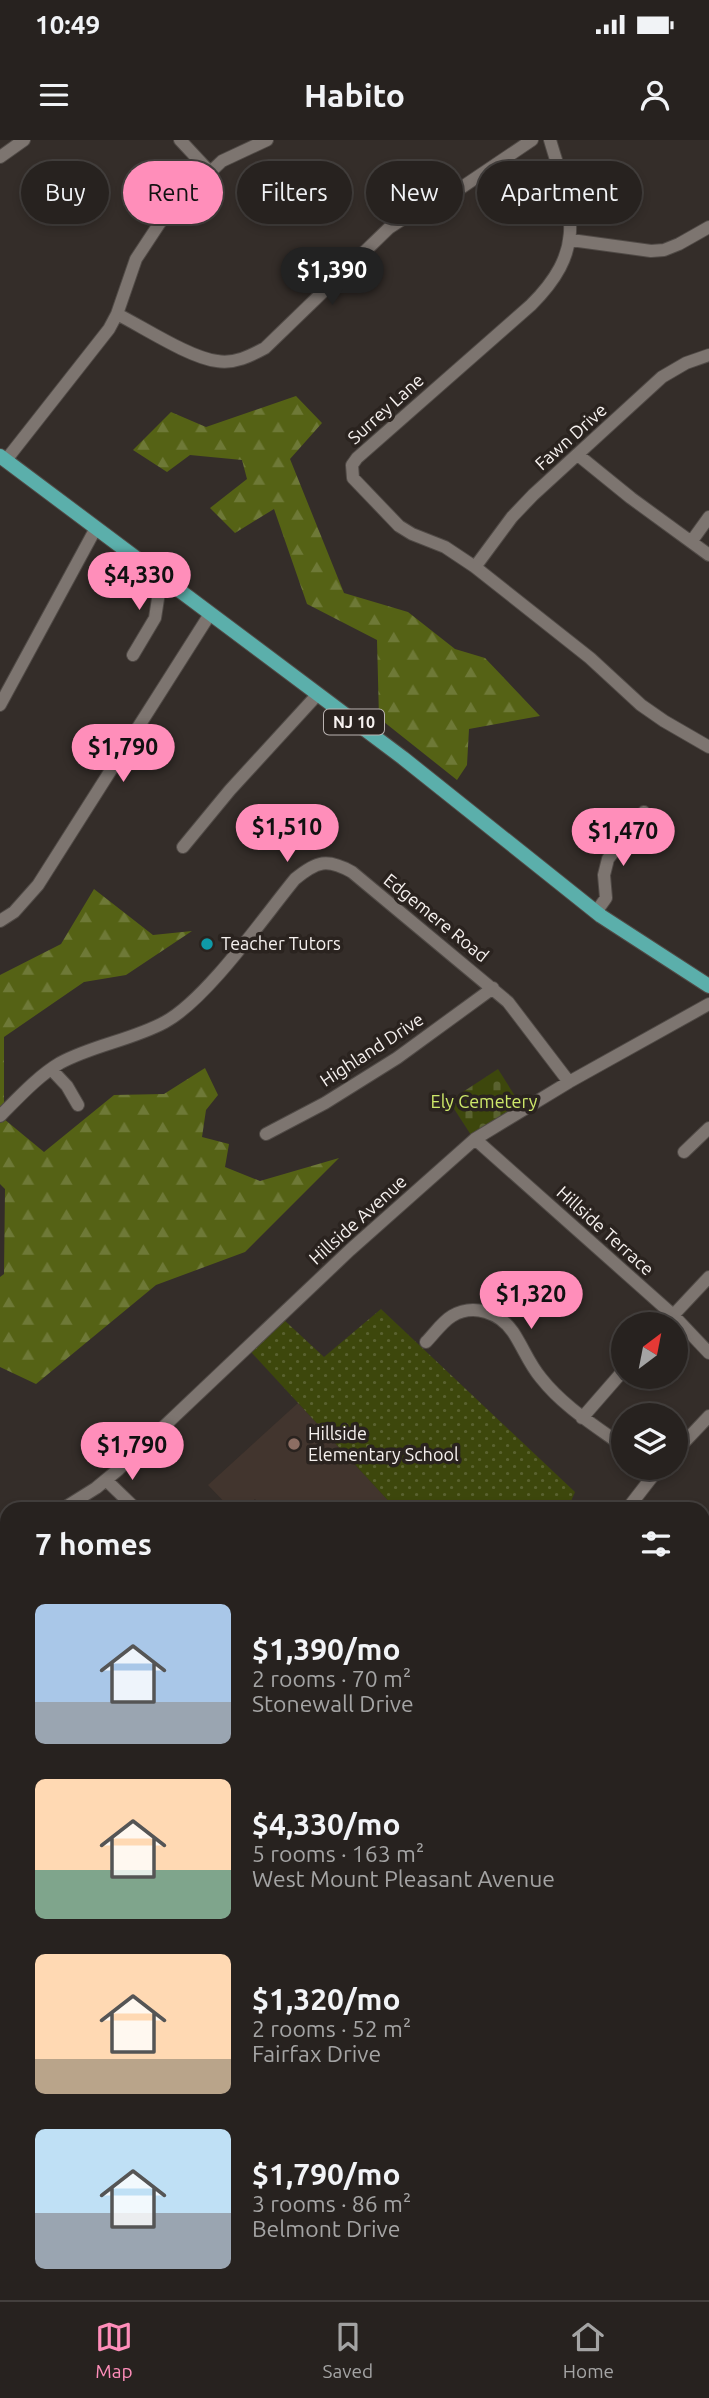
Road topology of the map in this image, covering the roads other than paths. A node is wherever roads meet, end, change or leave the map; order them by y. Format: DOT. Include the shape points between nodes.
graph roads {
  1 [pos="24,140"];
  2 [pos="180,140"];
  3 [pos="267,140"];
  4 [pos="532,140"];
  5 [pos="550,140"];
  6 [pos="0,157"];
  7 [pos="200,161"];
  8 [pos="222,161"];
  9 [pos="158,224"];
  10 [pos="709,227"];
  11 [pos="571,240"];
  12 [pos="117,314"];
  13 [pos="709,355"];
  14 [pos="578,455"];
  15 [pos="3,458"];
  16 [pos="709,517"];
  17 [pos="96,528"];
  18 [pos="691,542"];
  19 [pos="709,555"];
  20 [pos="475,567"];
  21 [pos="164,579"];
  22 [pos="210,614"];
  23 [pos="133,655"];
  24 [pos="318,694"];
  25 [pos="0,705"];
  26 [pos="709,747"];
  27 [pos="644,812"];
  28 [pos="183,847"];
  29 [pos="596,912"];
  30 [pos="0,921"];
  31 [pos="709,986"];
  32 [pos="493,988"];
  33 [pos="709,1004"];
  34 [pos="51,1069"];
  35 [pos="569,1082"];
  36 [pos="78,1105"];
  37 [pos="0,1116"];
  38 [pos="709,1128"];
  39 [pos="266,1135"];
  40 [pos="475,1139"];
  41 [pos="684,1152"];
  42 [pos="709,1277"];
  43 [pos="659,1312"];
  44 [pos="676,1312"];
  45 [pos="688,1336"];
  46 [pos="426,1342"];
  47 [pos="709,1353"];
  48 [pos="611,1385"];
  49 [pos="709,1416"];
  50 [pos="582,1418"];
  51 [pos="611,1438"];
  52 [pos="688,1438"];
  53 [pos="106,1480"];
  54 [pos="648,1480"];
  55 [pos="73,1502"];
  56 [pos="129,1502"];
  57 [pos="632,1502"];
  1 -- 6 [label="street"];
  2 -- 7 [label="street"];
  3 -- 8 [label="street"];
  4 -- 12 [label="street" via="443,200 388,228 265,348 249,357 217,362"];
  5 -- 11 [label="street, Surrey Lane" via="565,188"];
  9 -- 12 [label="street" via="136,259"];
  10 -- 11 [label="street" via="664,250"];
  11 -- 20 [label="street, Surrey Lane" via="560,270 541,295 352,465 353,478 400,526"];
  12 -- 15 [label="street"];
  13 -- 14 [label="street, Fawn Drive" via="662,377"];
  14 -- 18 [label="street"];
  14 -- 20 [label="street, Fawn Drive" via="512,517"];
  15 -- 17 [label="main road, NJ 10"];
  16 -- 18 [label="street"];
  17 -- 21 [label="main road, NJ 10"];
  17 -- 25 [label="street"];
  18 -- 19 [label="street"];
  20 -- 26 [label="street, Surrey Lane" via="590,658 641,705"];
  21 -- 22 [label="main road, NJ 10"];
  21 -- 23 [label="street" via="155,618"];
  22 -- 24 [label="main road, NJ 10"];
  22 -- 30 [label="street" via="38,885"];
  24 -- 28 [label="street"];
  24 -- 29 [label="main road, NJ 10"];
  27 -- 29 [label="street" via="608,859 606,898"];
  29 -- 31 [label="main road, NJ 10"];
  32 -- 34 [label="street, Edgemere Road" via="352,872 336,863 321,863 295,879 219,972 167,1021"];
  32 -- 35 [label="street, Edgemere Road" via="522,1017"];
  32 -- 39 [label="street, Highland Drive" via="397,1058"];
  33 -- 35 [label="street, Hillside Avenue"];
  34 -- 36 [label="street"];
  34 -- 37 [label="street, Edgemere Road"];
  35 -- 40 [label="street, Hillside Avenue"];
  38 -- 41 [label="street"];
  40 -- 43 [label="street, Hillside Terrace"];
  40 -- 53 [label="street, Hillside Avenue" via="357,1243"];
  42 -- 44 [label="street"];
  45 -- 47 [label="street, Hillside Terrace"];
  46 -- 50 [label="street" via="453,1316 486,1311 508,1325 540,1377"];
  48 -- 50 [label="street"];
  49 -- 52 [label="street"];
  50 -- 51 [label="street"];
  53 -- 55 [label="street, Hillside Avenue"];
  53 -- 56 [label="street"];
  54 -- 57 [label="street"];
}
